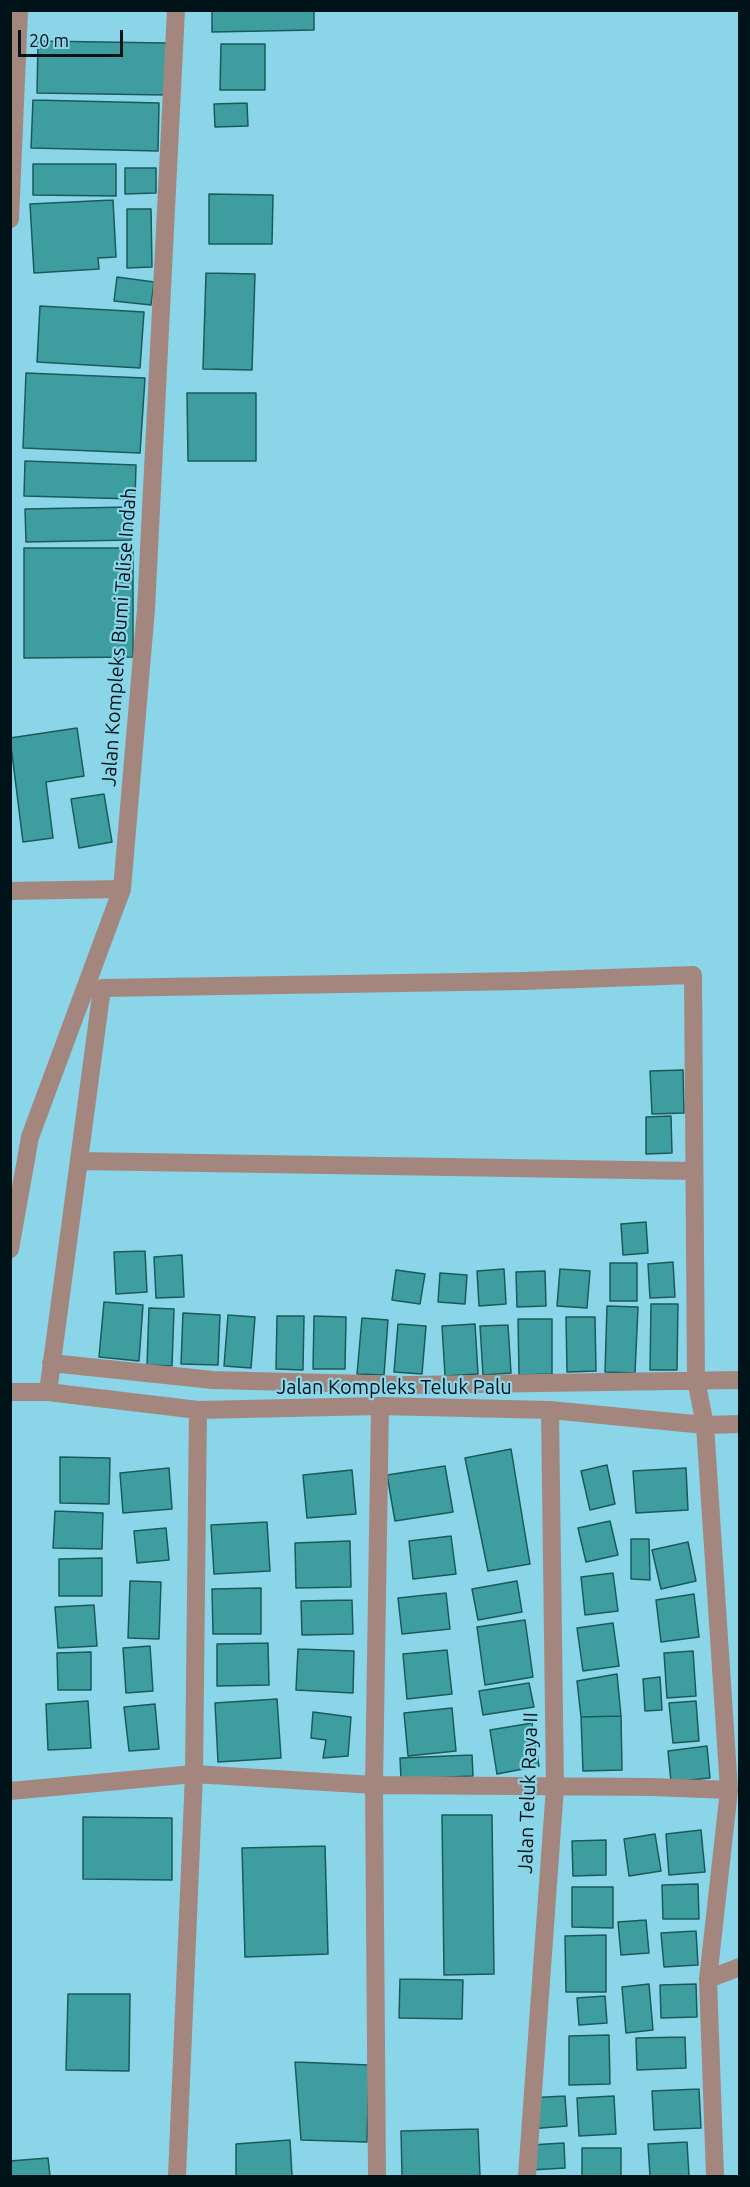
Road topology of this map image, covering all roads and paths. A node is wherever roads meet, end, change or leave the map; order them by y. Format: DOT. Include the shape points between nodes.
graph roads {
  1 [pos="19,10"];
  2 [pos="176,10"];
  3 [pos="10,219"];
  4 [pos="122,889"];
  5 [pos="10,891"];
  6 [pos="80,1161"];
  7 [pos="693,1171"];
  8 [pos="10,1249"];
  9 [pos="51,1363"];
  10 [pos="696,1380"];
  11 [pos="740,1380"];
  12 [pos="406,1385"];
  13 [pos="10,1392"];
  14 [pos="48,1392"];
  15 [pos="380,1406"];
  16 [pos="406,1408"];
  17 [pos="198,1410"];
  18 [pos="550,1410"];
  19 [pos="740,1424"];
  20 [pos="705,1425"];
  21 [pos="194,1774"];
  22 [pos="374,1785"];
  23 [pos="555,1787"];
  24 [pos="729,1790"];
  25 [pos="10,1791"];
  26 [pos="740,1967"];
  27 [pos="708,1979"];
  28 [pos="177,2176"];
  29 [pos="377,2176"];
  30 [pos="527,2176"];
  31 [pos="715,2176"];
  1 -- 3 [label="street"];
  2 -- 4 [label="street, Jalan Kompleks Bumi Talise Indah" via="146,609"];
  4 -- 5 [label="street"];
  4 -- 8 [label="street, Jalan Kompleks Bumi Talise Indah" via="30,1137"];
  6 -- 7 [label="street"];
  6 -- 7 [label="street" via="102,988 693,975"];
  6 -- 9 [label="street"];
  7 -- 10 [label="street"];
  9 -- 12 [label="street, Jalan Kompleks Teluk Palu" via="213,1380"];
  9 -- 14 [label="street"];
  10 -- 11 [label="street, Jalan Kompleks Teluk Palu"];
  10 -- 12 [label="street, Jalan Kompleks Teluk Palu"];
  10 -- 20 [label="street"];
  12 -- 16 [label="street"];
  13 -- 14 [label="street, Jalan Kompleks Teluk Palu"];
  14 -- 17 [label="street, Jalan Kompleks Teluk Palu"];
  15 -- 16 [label="street, Jalan Kompleks Teluk Palu"];
  15 -- 17 [label="street, Jalan Kompleks Teluk Palu"];
  15 -- 22 [label="street"];
  16 -- 18 [label="street, Jalan Kompleks Teluk Palu"];
  17 -- 21 [label="street"];
  18 -- 20 [label="street, Jalan Kompleks Teluk Palu"];
  18 -- 23 [label="street, Jalan Teluk Raya II"];
  19 -- 20 [label="street, Jalan Kompleks Teluk Palu"];
  20 -- 24 [label="street"];
  21 -- 22 [label="street"];
  21 -- 25 [label="street"];
  21 -- 28 [label="street"];
  22 -- 23 [label="street"];
  22 -- 29 [label="street"];
  23 -- 24 [label="street"];
  23 -- 30 [label="street, Jalan Teluk Raya II"];
  24 -- 27 [label="street"];
  26 -- 27 [label="street"];
  27 -- 31 [label="street"];
}
